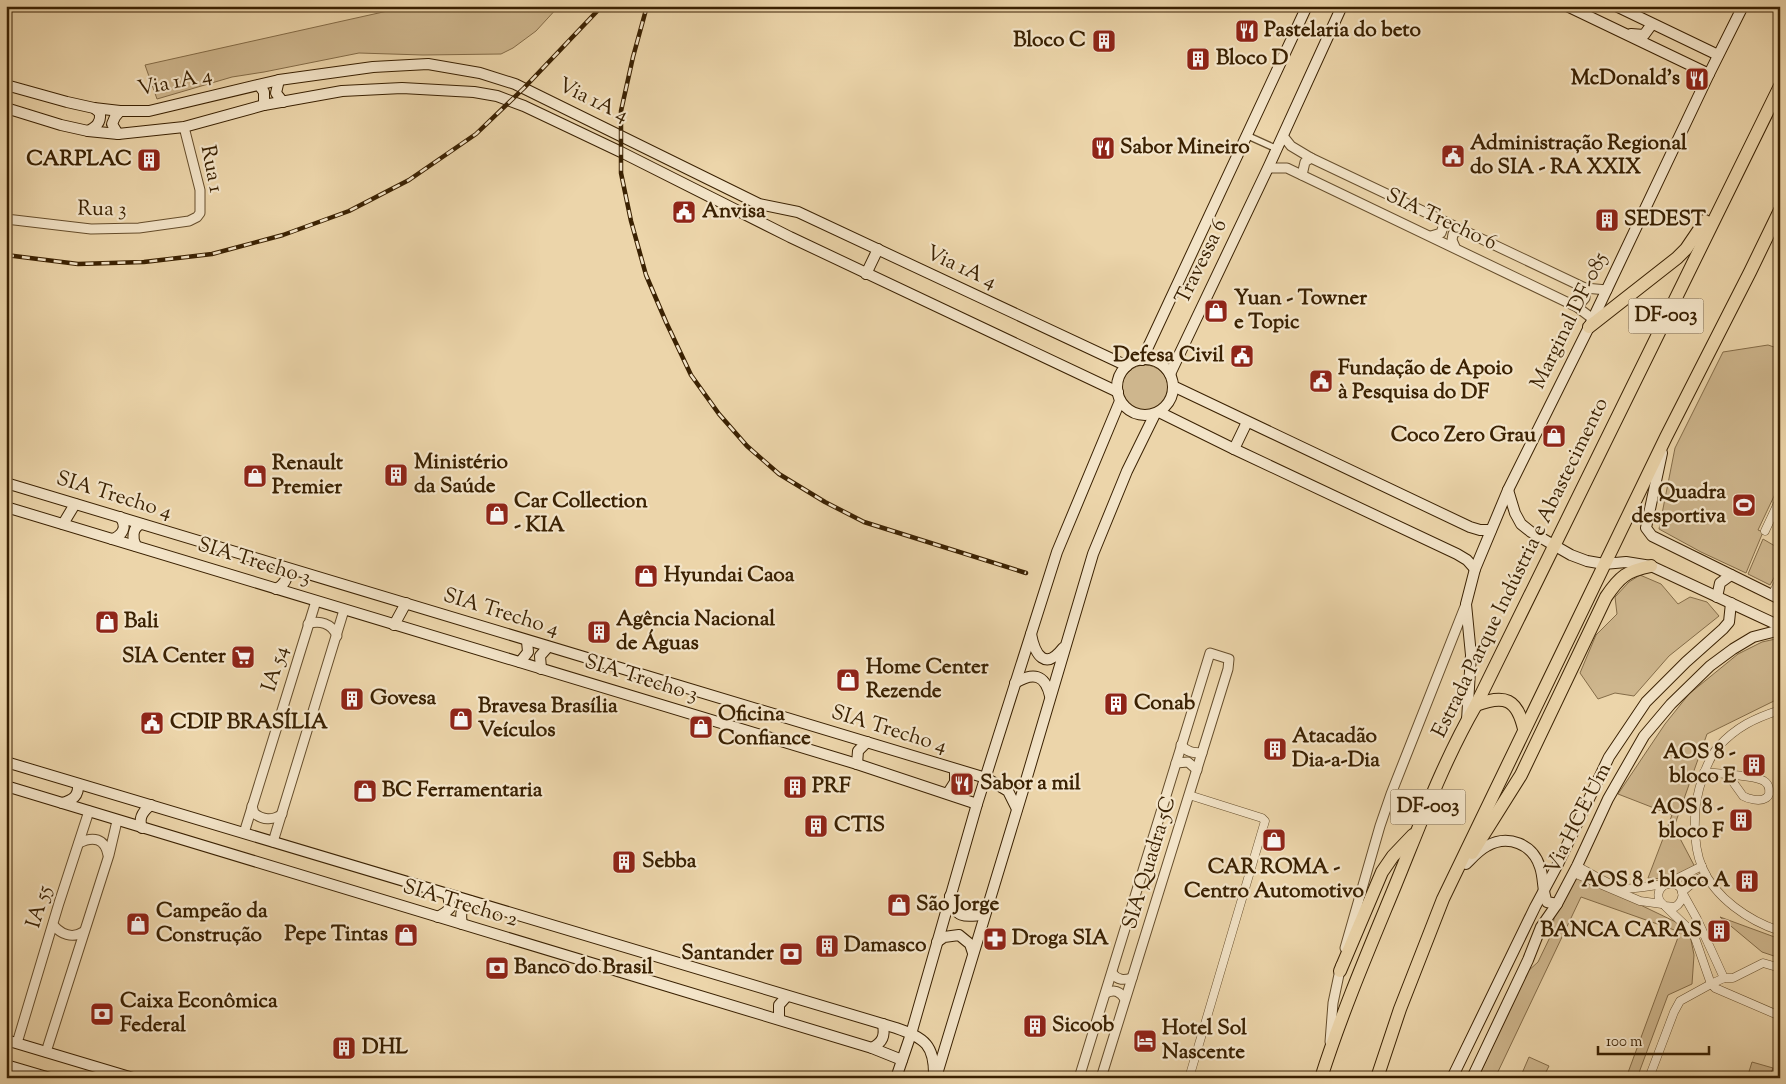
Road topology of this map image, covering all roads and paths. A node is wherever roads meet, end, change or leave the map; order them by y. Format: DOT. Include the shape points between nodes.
graph roads {
  1 [pos="1307,6"];
  2 [pos="1342,6"];
  3 [pos="1567,6"];
  4 [pos="1616,6"];
  5 [pos="1744,6"];
  6 [pos="1652,24"];
  7 [pos="1618,31"];
  8 [pos="1718,55"];
  9 [pos="1709,74"];
  10 [pos="279,80"];
  11 [pos="6,85"];
  12 [pos="259,85"];
  13 [pos="1780,86"];
  14 [pos="283,102"];
  15 [pos="264,105"];
  16 [pos="6,108"];
  17 [pos="94,108"];
  18 [pos="120,111"];
  19 [pos="184,127"];
  20 [pos="88,131"];
  21 [pos="118,134"];
  22 [pos="1246,135"];
  23 [pos="1283,136"];
  24 [pos="1752,144"];
  25 [pos="1277,149"];
  26 [pos="1311,158"];
  27 [pos="1268,168"];
  28 [pos="1302,175"];
  29 [pos="1780,210"];
  30 [pos="196,217"];
  31 [pos="6,219"];
  32 [pos="1440,219"];
  33 [pos="1461,229"];
  34 [pos="1431,236"];
  35 [pos="1455,247"];
  36 [pos="878,249"];
  37 [pos="866,274"];
  38 [pos="1585,288"];
  39 [pos="1607,290"];
  40 [pos="1578,307"];
  41 [pos="1591,323"];
  42 [pos="1142,360"];
  43 [pos="1127,366"];
  44 [pos="1170,374"];
  45 [pos="1173,386"];
  46 [pos="1119,396"];
  47 [pos="1157,413"];
  48 [pos="1247,422"];
  49 [pos="1666,437"];
  50 [pos="1234,449"];
  51 [pos="6,483"];
  52 [pos="1508,490"];
  53 [pos="1780,499"];
  54 [pos="75,504"];
  55 [pos="6,507"];
  56 [pos="120,517"];
  57 [pos="63,524"];
  58 [pos="142,524"];
  59 [pos="1491,530"];
  60 [pos="1765,531"];
  61 [pos="112,539"];
  62 [pos="136,546"];
  63 [pos="1554,546"];
  64 [pos="1604,564"];
  65 [pos="1651,566"];
  66 [pos="283,567"];
  67 [pos="1475,569"];
  68 [pos="1731,575"];
  69 [pos="1780,580"];
  70 [pos="276,589"];
  71 [pos="1717,597"];
  72 [pos="1776,597"];
  73 [pos="316,601"];
  74 [pos="406,603"];
  75 [pos="1731,603"];
  76 [pos="1466,604"];
  77 [pos="344,610"];
  78 [pos="308,624"];
  79 [pos="394,625"];
  80 [pos="1780,628"];
  81 [pos="1030,633"];
  82 [pos="337,636"];
  83 [pos="527,641"];
  84 [pos="1066,645"];
  85 [pos="548,647"];
  86 [pos="520,662"];
  87 [pos="541,669"];
  88 [pos="1015,683"];
  89 [pos="1050,697"];
  90 [pos="1476,705"];
  91 [pos="1780,710"];
  92 [pos="1467,722"];
  93 [pos="1524,729"];
  94 [pos="1620,739"];
  95 [pos="867,742"];
  96 [pos="1181,745"];
  97 [pos="1202,753"];
  98 [pos="6,762"];
  99 [pos="1176,763"];
  100 [pos="857,764"];
  101 [pos="955,770"];
  102 [pos="1197,770"];
  103 [pos="1704,772"];
  104 [pos="1728,775"];
  105 [pos="986,778"];
  106 [pos="1620,778"];
  107 [pos="78,784"];
  108 [pos="6,786"];
  109 [pos="1594,786"];
  110 [pos="948,793"];
  111 [pos="1189,795"];
  112 [pos="1608,799"];
  113 [pos="62,803"];
  114 [pos="977,804"];
  115 [pos="151,805"];
  116 [pos="252,806"];
  117 [pos="1018,809"];
  118 [pos="89,811"];
  119 [pos="282,814"];
  120 [pos="117,821"];
  121 [pos="142,828"];
  122 [pos="1418,830"];
  123 [pos="244,833"];
  124 [pos="273,842"];
  125 [pos="79,843"];
  126 [pos="108,855"];
  127 [pos="1466,864"];
  128 [pos="1702,866"];
  129 [pos="1576,869"];
  130 [pos="1706,875"];
  131 [pos="1667,884"];
  132 [pos="1544,892"];
  133 [pos="1682,892"];
  134 [pos="448,894"];
  135 [pos="950,895"];
  136 [pos="1442,899"];
  137 [pos="470,901"];
  138 [pos="1557,904"];
  139 [pos="1663,905"];
  140 [pos="985,914"];
  141 [pos="438,917"];
  142 [pos="462,924"];
  143 [pos="53,925"];
  144 [pos="1780,930"];
  145 [pos="83,932"];
  146 [pos="937,942"];
  147 [pos="1515,947"];
  148 [pos="1711,949"];
  149 [pos="973,953"];
  150 [pos="1700,953"];
  151 [pos="1528,960"];
  152 [pos="1780,968"];
  153 [pos="1340,970"];
  154 [pos="1112,973"];
  155 [pos="1132,978"];
  156 [pos="1724,978"];
  157 [pos="1711,984"];
  158 [pos="1106,993"];
  159 [pos="787,996"];
  160 [pos="1125,999"];
  161 [pos="1780,1016"];
  162 [pos="778,1019"];
  163 [pos="883,1024"];
  164 [pos="911,1034"];
  165 [pos="6,1040"];
  166 [pos="17,1043"];
  167 [pos="872,1048"];
  168 [pos="46,1052"];
  169 [pos="1329,1053"];
  170 [pos="902,1060"];
  171 [pos="6,1064"];
  172 [pos="50,1078"];
  173 [pos="133,1078"];
  174 [pos="896,1078"];
  175 [pos="935,1078"];
  176 [pos="1079,1078"];
  177 [pos="1101,1078"];
  178 [pos="1189,1078"];
  179 [pos="1321,1078"];
  180 [pos="1377,1078"];
  181 [pos="1452,1078"];
  182 [pos="1472,1078"];
  183 [pos="1649,1078"];
  1 -- 22 [label="main road"];
  2 -- 23 [label="main road, Travessa 6"];
  3 -- 7 [label="main road"];
  4 -- 6 [label="main road"];
  5 -- 8 [label="main road, Marginal DF-085"];
  6 -- 7 [label="main road" via="1644,35"];
  6 -- 8 [label="main road"];
  7 -- 9 [label="main road"];
  8 -- 9 [label="main road, Marginal DF-085"];
  9 -- 39 [label="main road, Marginal DF-085"];
  10 -- 12 [label="main road, Via 1A 4"];
  10 -- 14 [label="main road" via="276,93"];
  10 -- 36 [label="main road, Via 1A 4" via="373,67 428,64 480,73 515,84 759,204 798,212"];
  11 -- 17 [label="main road, Via 1A 4"];
  12 -- 15 [label="main road" via="264,92"];
  12 -- 18 [label="main road, Via 1A 4" via="149,111"];
  13 -- 24 [label="highway, Estrada Parque Indústria e Abastecimento / DF-003"];
  14 -- 15 [label="main road, Via 1A 4"];
  14 -- 37 [label="main road, Via 1A 4" via="366,89 402,88 497,96 621,152"];
  15 -- 19 [label="main road, Via 1A 4"];
  16 -- 20 [label="main road, Via 1A 4"];
  17 -- 18 [label="main road, Via 1A 4"];
  17 -- 20 [label="main road" via="100,113 100,122"];
  18 -- 21 [label="main road" via="112,124"];
  19 -- 21 [label="main road, Via 1A 4"];
  19 -- 30 [label="street, Rua 1" via="200,190 200,213"];
  20 -- 21 [label="main road, Via 1A 4"];
  22 -- 25 [label="street"];
  22 -- 42 [label="main road"];
  23 -- 25 [label="main road, Travessa 6"];
  23 -- 26 [label="street" via="1291,146"];
  24 -- 41 [label="highway" via="1686,249"];
  24 -- 63 [label="highway, Estrada Parque Indústria e Abastecimento / DF-003"];
  25 -- 27 [label="main road, Travessa 6"];
  26 -- 28 [label="street" via="1305,162"];
  26 -- 32 [label="street"];
  27 -- 28 [label="street, SIA Trecho 6" via="1288,168"];
  27 -- 44 [label="main road, Travessa 6"];
  28 -- 34 [label="street, SIA Trecho 6"];
  29 -- 49 [label="highway, DF-003"];
  30 -- 31 [label="street, Rua 3" via="175,224 91,229"];
  32 -- 33 [label="street"];
  32 -- 34 [label="street" via="1444,224 1441,233"];
  33 -- 35 [label="street" via="1453,234"];
  33 -- 38 [label="street"];
  34 -- 35 [label="street, SIA Trecho 6"];
  35 -- 40 [label="street, SIA Trecho 6"];
  36 -- 37 [label="main road"];
  36 -- 43 [label="main road, Via 1A 4"];
  37 -- 46 [label="main road, Via 1A 4"];
  38 -- 39 [label="street"];
  38 -- 40 [label="street" via="1584,298"];
  39 -- 41 [label="main road, Marginal DF-085"];
  40 -- 41 [label="street, SIA Trecho 6"];
  41 -- 52 [label="main road, Marginal DF-085"];
  42 -- 43 [label="main road"];
  42 -- 44 [label="main road" via="1158,362"];
  43 -- 46 [label="main road" via="1118,383"];
  44 -- 45 [label="main road"];
  45 -- 47 [label="main road" via="1170,401"];
  45 -- 48 [label="main road"];
  46 -- 47 [label="main road" via="1135,414"];
  46 -- 81 [label="main road" via="1057,552"];
  47 -- 50 [label="main road"];
  47 -- 84 [label="main road" via="1092,554"];
  48 -- 50 [label="main road"];
  48 -- 59 [label="main road" via="1470,528"];
  49 -- 64 [label="highway, DF-003"];
  49 -- 68 [label="main road" via="1647,523 1648,532"];
  50 -- 67 [label="main road" via="1457,554"];
  51 -- 54 [label="main road, SIA Trecho 4"];
  52 -- 59 [label="main road, Marginal DF-085"];
  52 -- 63 [label="main road, Via HCE Um" via="1522,524"];
  53 -- 60 [label="street"];
  54 -- 56 [label="main road, SIA Trecho 4"];
  54 -- 57 [label="main road"];
  55 -- 57 [label="main road, SIA Trecho 3"];
  56 -- 58 [label="main road, SIA Trecho 4"];
  56 -- 61 [label="main road" via="124,529"];
  57 -- 61 [label="main road, SIA Trecho 3"];
  58 -- 62 [label="main road" via="135,528"];
  58 -- 66 [label="main road, SIA Trecho 4"];
  59 -- 67 [label="main road, Marginal DF-085"];
  61 -- 62 [label="main road, SIA Trecho 3"];
  62 -- 70 [label="main road, SIA Trecho 3"];
  63 -- 64 [label="main road, Via HCE Um" via="1578,558"];
  63 -- 90 [label="highway, Estrada Parque Indústria e Abastecimento / DF-003"];
  64 -- 65 [label="main road, Via HCE Um"];
  64 -- 93 [label="highway, DF-003"];
  65 -- 71 [label="main road, Via HCE Um"];
  65 -- 127 [label="highway" via="1633,570 1615,582 1521,775"];
  66 -- 70 [label="main road" via="287,579"];
  66 -- 74 [label="main road, SIA Trecho 4"];
  67 -- 76 [label="main road, Marginal DF-085"];
  68 -- 71 [label="main road" via="1720,584"];
  68 -- 72 [label="main road"];
  69 -- 72 [label="street"];
  70 -- 73 [label="main road, SIA Trecho 3"];
  71 -- 75 [label="main road, Via HCE Um"];
  73 -- 77 [label="main road, SIA Trecho 3"];
  73 -- 78 [label="street, IA 54"];
  74 -- 79 [label="main road"];
  74 -- 83 [label="main road, SIA Trecho 4"];
  75 -- 80 [label="main road, Via HCE Um"];
  75 -- 94 [label="main road" via="1729,622 1723,630 1646,702"];
  76 -- 92 [label="main road, Marginal DF-085" via="1471,655"];
  76 -- 153 [label="street" via="1391,794 1355,909"];
  77 -- 79 [label="main road, SIA Trecho 3"];
  77 -- 82 [label="street"];
  78 -- 82 [label="street" via="326,624 335,630"];
  78 -- 116 [label="street, IA 54"];
  79 -- 86 [label="main road, SIA Trecho 3"];
  80 -- 106 [label="main road, Via HCE Um" via="1754,637 1710,666 1644,736"];
  81 -- 84 [label="main road" via="1035,651 1046,659 1058,655"];
  81 -- 88 [label="main road"];
  82 -- 119 [label="street"];
  83 -- 85 [label="main road, SIA Trecho 4"];
  83 -- 86 [label="main road" via="528,652"];
  84 -- 89 [label="main road"];
  85 -- 87 [label="main road" via="540,656"];
  85 -- 95 [label="main road, SIA Trecho 4"];
  86 -- 87 [label="main road, SIA Trecho 3"];
  87 -- 100 [label="main road, SIA Trecho 3"];
  88 -- 89 [label="main road" via="1036,676 1046,683"];
  88 -- 105 [label="main road"];
  89 -- 117 [label="main road"];
  90 -- 92 [label="highway, Estrada Parque Indústria e Abastecimento / DF-003"];
  90 -- 93 [label="highway" via="1495,700 1510,702 1518,709"];
  91 -- 103 [label="street" via="1755,718 1732,733 1717,748"];
  92 -- 122 [label="highway, Estrada Parque Indústria e Abastecimento / DF-003"];
  93 -- 136 [label="highway, DF-003"];
  94 -- 106 [label="main road" via="1608,771 1613,777"];
  94 -- 109 [label="main road"];
  95 -- 100 [label="main road" via="858,751"];
  95 -- 101 [label="main road, SIA Trecho 4"];
  96 -- 97 [label="street" via="1190,752"];
  96 -- 97 [label="street, SIA Quadra 5C" via="1210,653 1229,659"];
  96 -- 99 [label="street"];
  97 -- 102 [label="street, SIA Quadra 5C"];
  98 -- 107 [label="main road"];
  99 -- 102 [label="street" via="1188,762"];
  99 -- 154 [label="street"];
  100 -- 110 [label="main road, SIA Trecho 3"];
  101 -- 105 [label="main road, SIA Trecho 4"];
  101 -- 110 [label="main road" via="955,782"];
  102 -- 111 [label="street, SIA Quadra 5C"];
  103 -- 104 [label="street"];
  103 -- 128 [label="street" via="1695,812 1695,835"];
  104 -- 104 [label="street" via="1762,780 1767,784 1768,796 1760,799 1743,796"];
  105 -- 114 [label="main road"];
  105 -- 117 [label="main road, SIA Trecho 4" via="1008,791"];
  106 -- 112 [label="main road, Via HCE Um"];
  107 -- 113 [label="main road" via="77,795"];
  107 -- 115 [label="main road"];
  108 -- 113 [label="main road, SIA Trecho 2"];
  109 -- 112 [label="main road" via="1601,784 1606,787"];
  109 -- 132 [label="main road"];
  110 -- 114 [label="main road, SIA Trecho 3"];
  111 -- 155 [label="street, SIA Quadra 5C"];
  111 -- 178 [label="street" via="1264,819 1265,824"];
  112 -- 129 [label="main road, Via HCE Um"];
  113 -- 118 [label="main road, SIA Trecho 2"];
  114 -- 135 [label="main road"];
  115 -- 121 [label="main road" via="141,816"];
  115 -- 123 [label="main road"];
  116 -- 119 [label="street" via="254,812 263,818 277,818"];
  116 -- 123 [label="street, IA 54"];
  117 -- 140 [label="main road"];
  118 -- 120 [label="main road, SIA Trecho 2"];
  118 -- 125 [label="street, IA 55"];
  119 -- 124 [label="street"];
  120 -- 121 [label="main road, SIA Trecho 2"];
  120 -- 126 [label="street"];
  121 -- 141 [label="main road, SIA Trecho 2"];
  122 -- 153 [label="highway" via="1392,856 1382,872"];
  122 -- 169 [label="highway, Estrada Parque Indústria e Abastecimento / DF-003"];
  123 -- 124 [label="main road"];
  124 -- 134 [label="main road"];
  125 -- 126 [label="street" via="93,839 101,841 107,846"];
  125 -- 143 [label="street, IA 55"];
  126 -- 145 [label="street"];
  127 -- 132 [label="main road" via="1486,846 1518,842 1535,855"];
  127 -- 136 [label="highway"];
  128 -- 130 [label="street"];
  128 -- 131 [label="street"];
  129 -- 131 [label="street" via="1623,888"];
  129 -- 138 [label="main road, Via HCE Um"];
  129 -- 139 [label="street" via="1640,901"];
  130 -- 133 [label="street"];
  130 -- 144 [label="street" via="1732,905 1764,926"];
  131 -- 133 [label="street" via="1677,885"];
  131 -- 139 [label="street" via="1658,893"];
  132 -- 138 [label="main road" via="1547,902"];
  132 -- 147 [label="main road"];
  133 -- 139 [label="street" via="1678,905 1672,908"];
  133 -- 148 [label="street"];
  134 -- 137 [label="main road"];
  134 -- 141 [label="main road" via="450,908"];
  135 -- 140 [label="main road" via="955,910 960,914 967,917"];
  135 -- 146 [label="main road"];
  136 -- 180 [label="highway, DF-003"];
  137 -- 142 [label="main road" via="461,911"];
  137 -- 159 [label="main road"];
  138 -- 151 [label="main road, Via HCE Um" via="1541,927"];
  139 -- 150 [label="street" via="1690,930"];
  140 -- 149 [label="main road"];
  141 -- 142 [label="main road, SIA Trecho 2"];
  142 -- 162 [label="main road, SIA Trecho 2"];
  143 -- 145 [label="street" via="68,935"];
  143 -- 166 [label="street, IA 55"];
  145 -- 168 [label="street"];
  146 -- 149 [label="main road" via="944,937 959,935 970,944"];
  146 -- 164 [label="main road"];
  147 -- 151 [label="main road" via="1526,950"];
  147 -- 181 [label="main road"];
  148 -- 150 [label="street"];
  148 -- 156 [label="street"];
  149 -- 175 [label="main road"];
  150 -- 157 [label="street"];
  151 -- 182 [label="main road, Via HCE Um"];
  152 -- 156 [label="street" via="1763,962 1733,978"];
  153 -- 169 [label="street" via="1333,1003"];
  154 -- 155 [label="street" via="1122,980"];
  154 -- 158 [label="street"];
  155 -- 160 [label="street, SIA Quadra 5C"];
  156 -- 157 [label="street"];
  157 -- 161 [label="street" via="1720,991"];
  157 -- 183 [label="street" via="1676,1006"];
  158 -- 160 [label="street" via="1116,991"];
  158 -- 176 [label="street"];
  159 -- 162 [label="main road" via="779,1005"];
  159 -- 163 [label="main road"];
  160 -- 177 [label="street, SIA Quadra 5C"];
  162 -- 167 [label="main road, SIA Trecho 2"];
  163 -- 164 [label="main road"];
  163 -- 167 [label="main road" via="883,1039"];
  164 -- 170 [label="main road"];
  164 -- 175 [label="main road" via="928,1044"];
  165 -- 166 [label="main road"];
  166 -- 168 [label="main road"];
  167 -- 170 [label="main road, SIA Trecho 2"];
  168 -- 173 [label="main road"];
  169 -- 179 [label="highway, Estrada Parque Indústria e Abastecimento / DF-003"];
  170 -- 174 [label="main road"];
  171 -- 172 [label="main road"];
}
